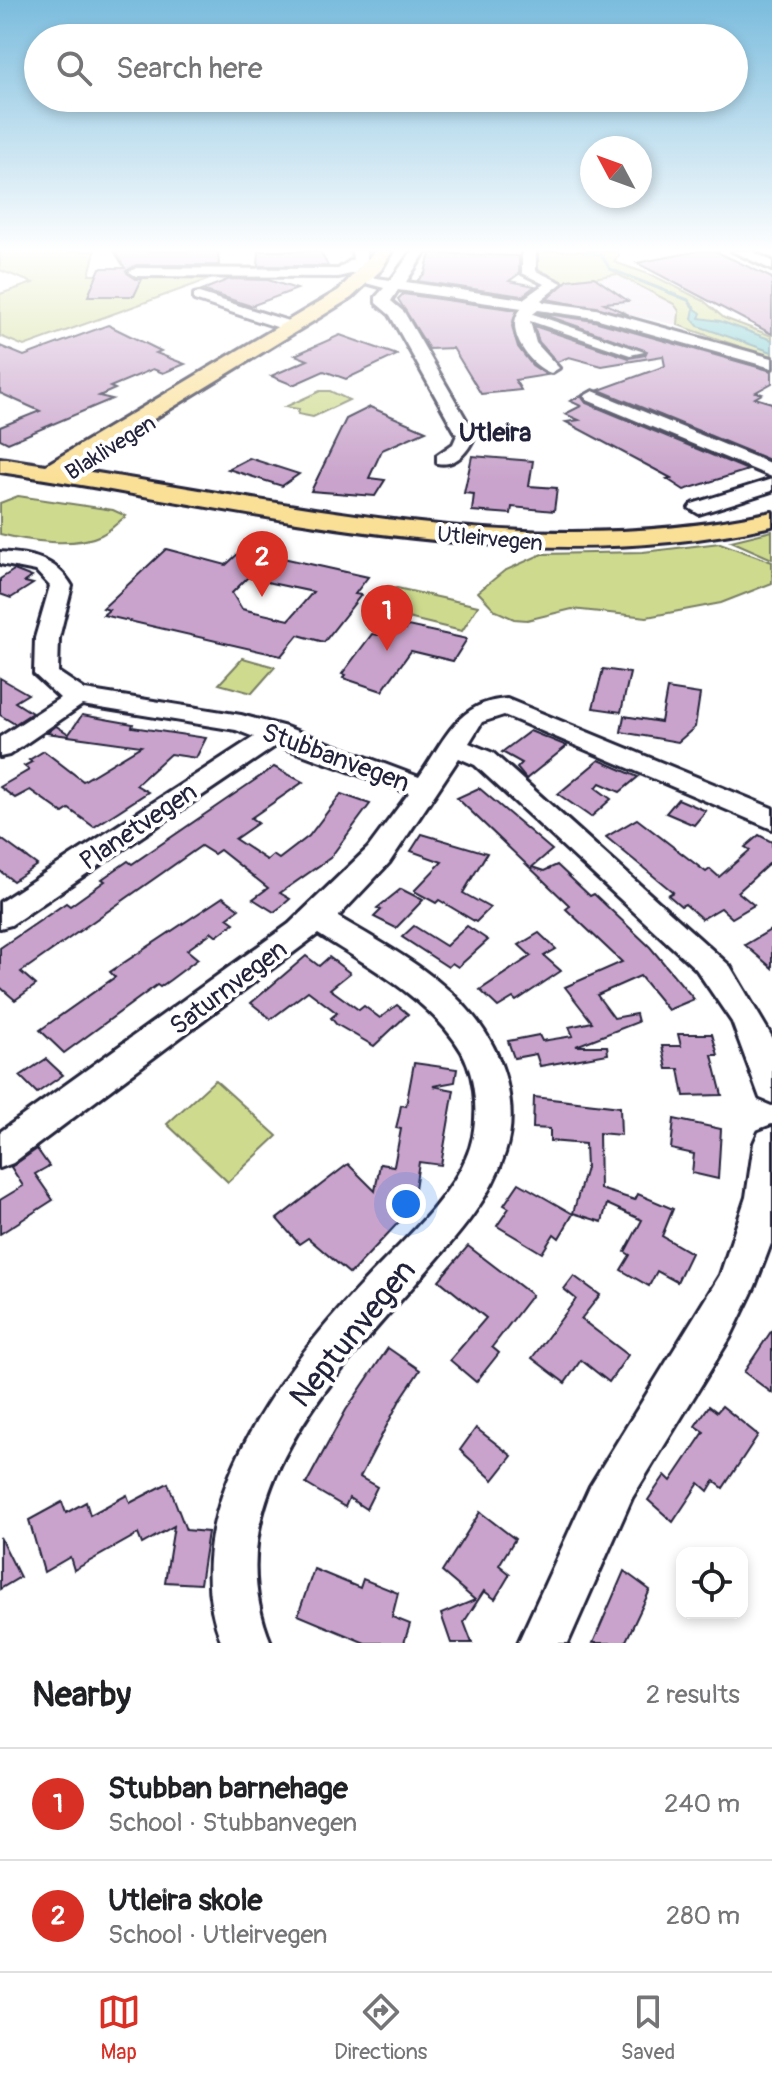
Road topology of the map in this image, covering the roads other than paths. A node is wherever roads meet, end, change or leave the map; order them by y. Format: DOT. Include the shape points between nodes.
graph roads {
  1 [pos="291,328"];
  2 [pos="405,328"];
  3 [pos="522,328"];
  4 [pos="580,328"];
  5 [pos="645,328"];
  6 [pos="636,352"];
  7 [pos="772,363"];
  8 [pos="551,368"];
  9 [pos="593,396"];
  10 [pos="444,459"];
  11 [pos="0,465"];
  12 [pos="772,471"];
  13 [pos="0,475"];
  14 [pos="57,477"];
  15 [pos="772,485"];
  16 [pos="699,508"];
  17 [pos="772,519"];
  18 [pos="0,558"];
  19 [pos="78,697"];
  20 [pos="277,733"];
  21 [pos="455,747"];
  22 [pos="0,749"];
  23 [pos="425,789"];
  24 [pos="772,819"];
  25 [pos="1,915"];
  26 [pos="318,919"];
  27 [pos="772,1088"];
  28 [pos="772,1143"];
  29 [pos="0,1152"];
  30 [pos="247,1643"];
  31 [pos="542,1643"];
  1 -- 14 [label="main road, Blaklivegen"];
  2 -- 10 [label="street" via="466,435 466,442"];
  3 -- 8 [label="street"];
  4 -- 6 [label="street"];
  5 -- 7 [label="street"];
  9 -- 12 [label="street"];
  11 -- 14 [label="main road, Utleirvegen"];
  13 -- 14 [label="main road, Utleirvegen"];
  14 -- 17 [label="main road, Utleirvegen" via="185,500 532,543 664,540"];
  15 -- 16 [label="street"];
  18 -- 19 [label="street, Stubbanvegen" via="38,564 58,578 46,674"];
  19 -- 20 [label="street, Stubbanvegen"];
  19 -- 22 [label="street"];
  20 -- 23 [label="street, Stubbanvegen"];
  20 -- 25 [label="street, Planetvegen"];
  21 -- 23 [label="street, Stubbanvegen"];
  21 -- 24 [label="street, Stubbanvegen" via="478,713 516,709"];
  21 -- 27 [label="street" via="484,759 707,960 751,1023"];
  23 -- 26 [label="street, Saturnvegen" via="371,868"];
  26 -- 29 [label="street, Saturnvegen"];
  26 -- 30 [label="street, Neptunvegen" via="442,1006 475,1043 488,1081 490,1143 468,1191 299,1392 260,1462 233,1540 230,1577 235,1614"];
  28 -- 31 [label="street" via="766,1198 744,1273 715,1331 616,1482"];
}
